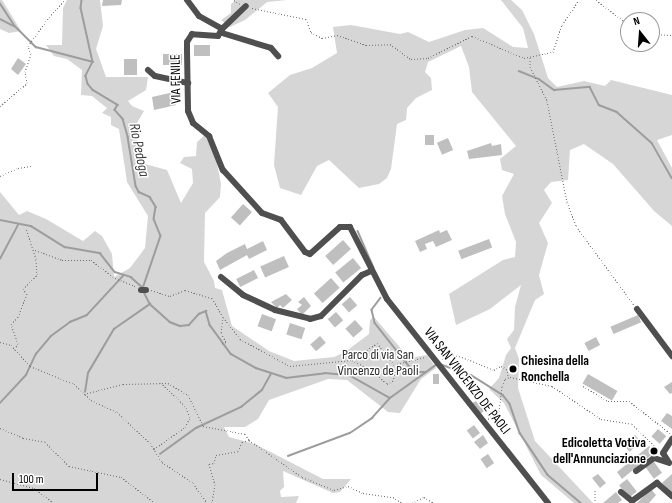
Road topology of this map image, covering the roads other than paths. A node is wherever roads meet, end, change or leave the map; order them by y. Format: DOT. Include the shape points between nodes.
graph roads {
  1 [pos="187,0"];
  2 [pos="246,6"];
  3 [pos="222,31"];
  4 [pos="278,56"];
  5 [pos="148,70"];
  6 [pos="188,83"];
  7 [pos="310,254"];
  8 [pos="371,271"];
  9 [pos="220,278"];
  10 [pos="637,309"];
  11 [pos="672,356"];
  12 [pos="672,439"];
  13 [pos="670,464"];
  14 [pos="636,471"];
  15 [pos="621,492"];
  16 [pos="672,496"];
  17 [pos="548,503"];
  1 -- 3 [label="street" via="199,16"];
  2 -- 3 [label="street"];
  3 -- 4 [label="street" via="271,48"];
  3 -- 6 [label="street, VIA FENILE" via="218,36 192,34 187,42"];
  5 -- 6 [label="street" via="155,76"];
  6 -- 7 [label="street, VIA FENILE" via="193,123 209,136 223,170 262,213 281,220 301,247"];
  7 -- 8 [label="street, VIA SAN VINCENZO DE PAOLI" via="345,225 353,231"];
  8 -- 9 [label="street" via="362,275 321,316 310,319 275,310 243,295"];
  8 -- 17 [label="street, VIA SAN VINCENZO DE PAOLI" via="387,300"];
  10 -- 11 [label="street"];
  12 -- 13 [label="street" via="663,453"];
  13 -- 14 [label="street" via="654,458"];
  15 -- 16 [label="street" via="632,501 657,483"];
}
